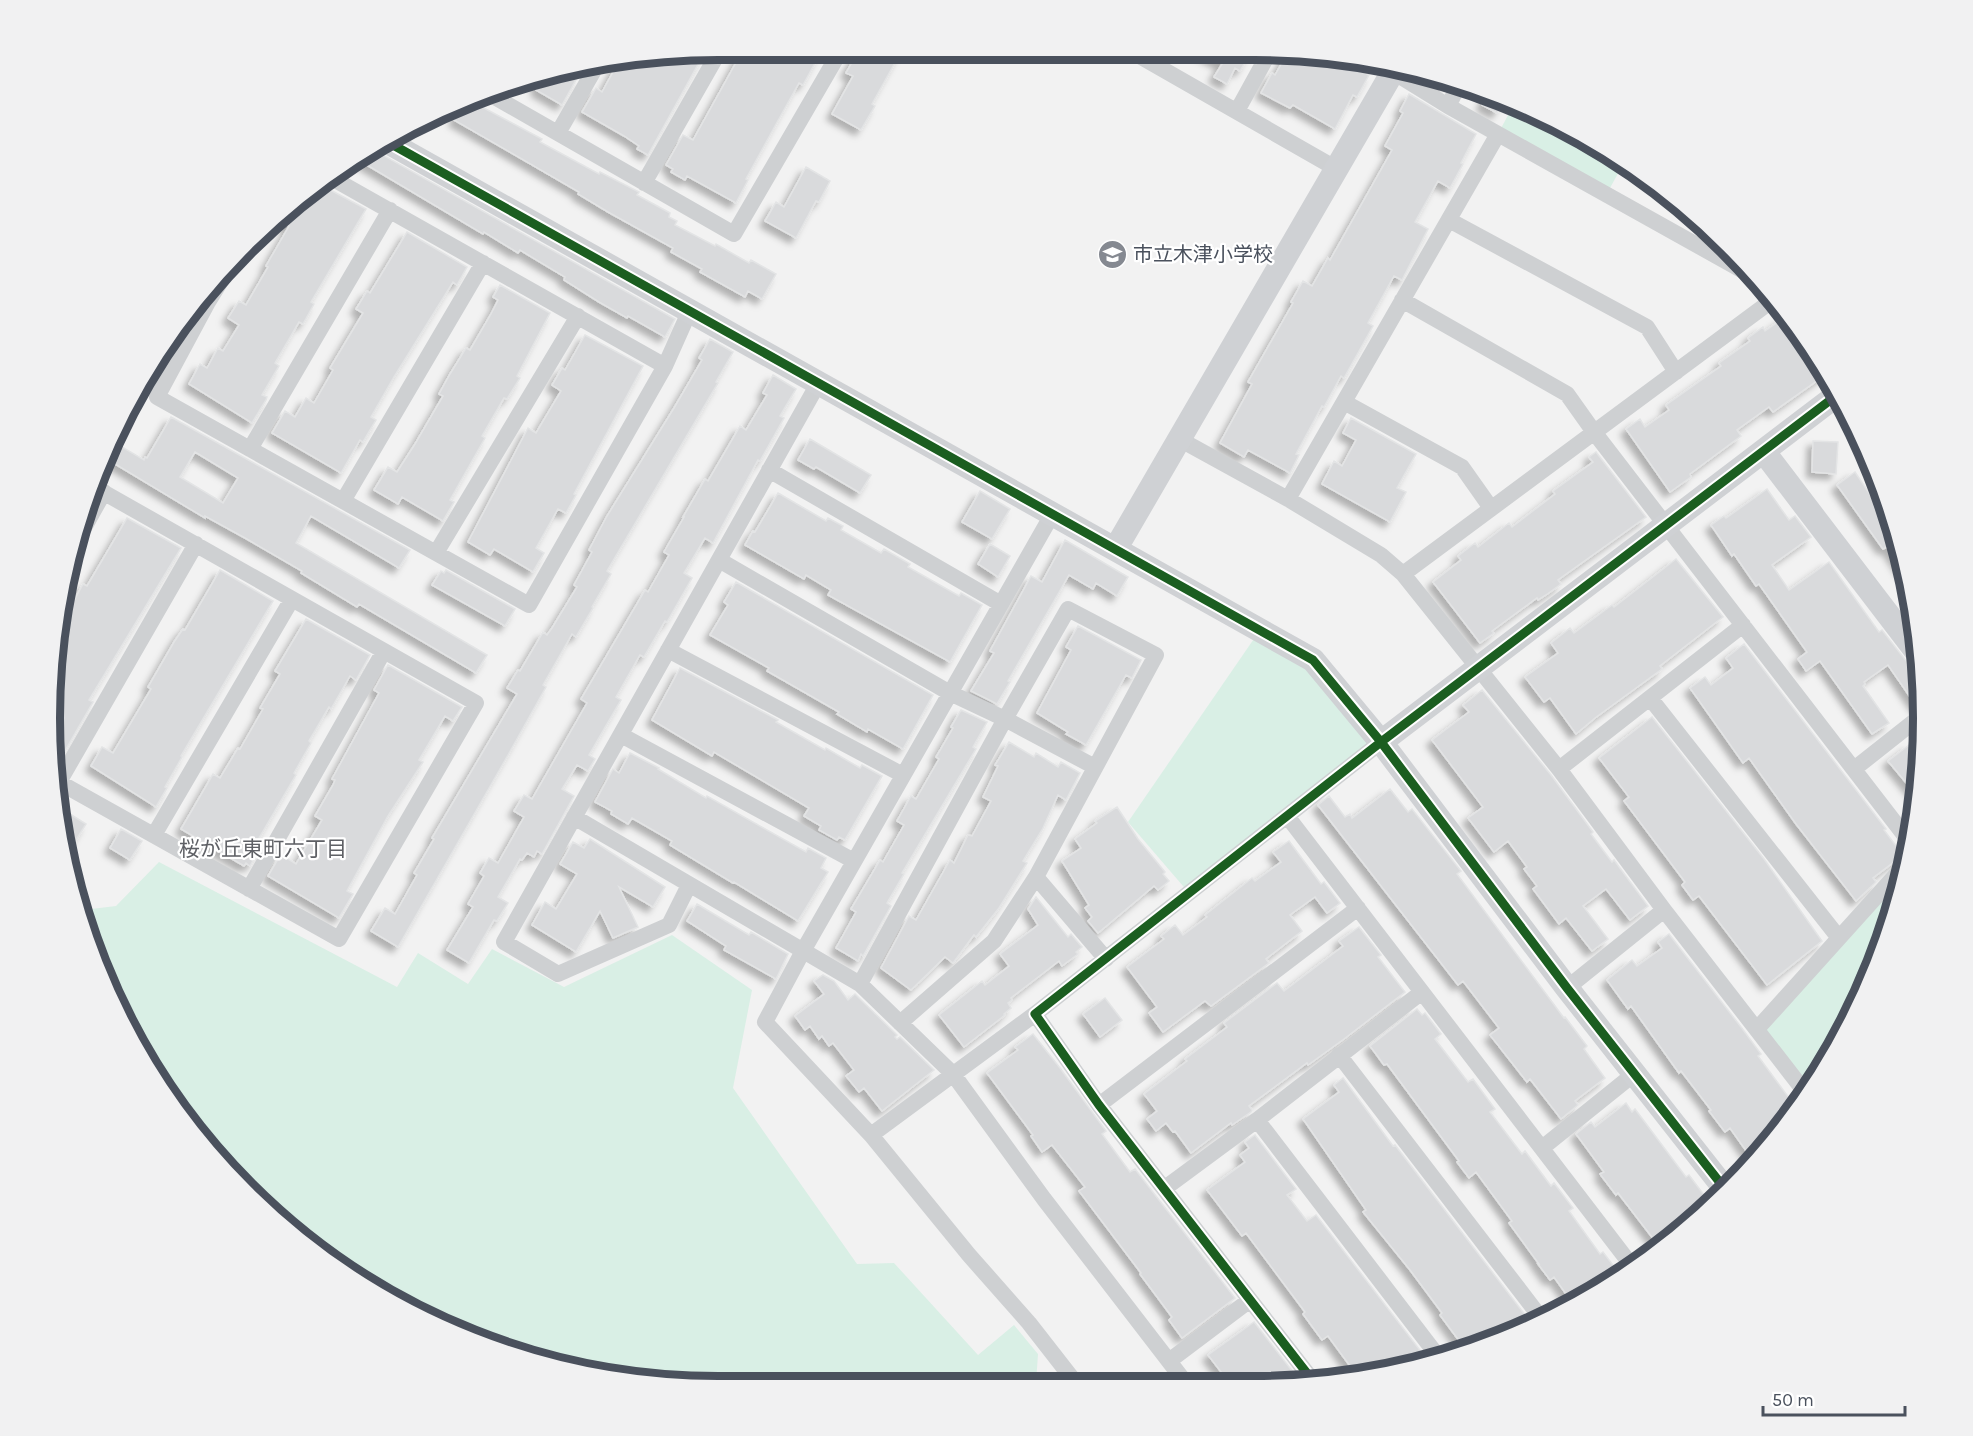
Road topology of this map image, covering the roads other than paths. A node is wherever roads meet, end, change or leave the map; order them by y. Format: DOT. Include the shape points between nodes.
graph roads {
  1 [pos="714,60"];
  2 [pos="835,60"];
  3 [pos="1149,60"];
  4 [pos="1265,60"];
  5 [pos="593,73"];
  6 [pos="1391,75"];
  7 [pos="1406,78"];
  8 [pos="1456,91"];
  9 [pos="497,98"];
  10 [pos="1448,106"];
  11 [pos="1237,111"];
  12 [pos="558,133"];
  13 [pos="1498,134"];
  14 [pos="394,145"];
  15 [pos="1336,169"];
  16 [pos="338,181"];
  17 [pos="644,183"];
  18 [pos="390,210"];
  19 [pos="1449,220"];
  20 [pos="483,263"];
  21 [pos="1731,264"];
  22 [pos="1402,300"];
  23 [pos="1767,304"];
  24 [pos="690,310"];
  25 [pos="197,315"];
  26 [pos="578,316"];
  27 [pos="665,366"];
  28 [pos="1676,372"];
  29 [pos="819,382"];
  30 [pos="1831,400"];
  31 [pos="1344,402"];
  32 [pos="1594,432"];
  33 [pos="1179,439"];
  34 [pos="250,449"];
  35 [pos="1764,452"];
  36 [pos="769,470"];
  37 [pos="101,490"];
  38 [pos="1288,499"];
  39 [pos="343,501"];
  40 [pos="1491,508"];
  41 [pos="1053,513"];
  42 [pos="1666,526"];
  43 [pos="196,544"];
  44 [pos="1116,549"];
  45 [pos="436,553"];
  46 [pos="719,560"];
  47 [pos="1403,574"];
  48 [pos="292,599"];
  49 [pos="1001,604"];
  50 [pos="1743,625"];
  51 [pos="1908,641"];
  52 [pos="669,650"];
  53 [pos="384,651"];
  54 [pos="1478,669"];
  55 [pos="950,693"];
  56 [pos="1650,698"];
  57 [pos="1005,719"];
  58 [pos="1913,722"];
  59 [pos="621,735"];
  60 [pos="1381,742"];
  61 [pos="1095,767"];
  62 [pos="1559,769"];
  63 [pos="1854,769"];
  64 [pos="62,772"];
  65 [pos="903,775"];
  66 [pos="64,785"];
  67 [pos="1287,816"];
  68 [pos="574,817"];
  69 [pos="1902,832"];
  70 [pos="154,835"];
  71 [pos="854,861"];
  72 [pos="1036,877"];
  73 [pos="1893,878"];
  74 [pos="689,885"];
  75 [pos="249,889"];
  76 [pos="1358,908"];
  77 [pos="1664,910"];
  78 [pos="1839,938"];
  79 [pos="803,951"];
  80 [pos="1106,959"];
  81 [pos="860,984"];
  82 [pos="1567,988"];
  83 [pos="1422,992"];
  84 [pos="1035,1014"];
  85 [pos="900,1023"];
  86 [pos="1757,1029"];
  87 [pos="1339,1055"];
  88 [pos="952,1074"];
  89 [pos="1634,1074"];
  90 [pos="1801,1086"];
  91 [pos="1099,1105"];
  92 [pos="1257,1120"];
  93 [pos="871,1135"];
  94 [pos="1542,1148"];
  95 [pos="1720,1183"];
  96 [pos="1165,1188"];
  97 [pos="1628,1260"];
  98 [pos="1250,1300"];
  99 [pos="1537,1312"];
  100 [pos="1434,1351"];
  101 [pos="1169,1361"];
  102 [pos="1307,1374"];
  103 [pos="1070,1376"];
  104 [pos="1180,1376"];
  1 -- 17 [label="street"];
  2 -- 17 [label="street" via="734,234"];
  3 -- 11 [label="street"];
  4 -- 11 [label="street"];
  5 -- 12 [label="street"];
  6 -- 15 [label="street"];
  7 -- 10 [label="street"];
  8 -- 10 [label="street"];
  9 -- 12 [label="street"];
  10 -- 13 [label="street"];
  11 -- 15 [label="street"];
  12 -- 17 [label="street"];
  13 -- 19 [label="street"];
  13 -- 21 [label="street"];
  14 -- 24 [label="street"];
  15 -- 33 [label="street"];
  16 -- 18 [label="street"];
  18 -- 20 [label="street"];
  18 -- 34 [label="street"];
  19 -- 22 [label="street"];
  19 -- 28 [label="street" via="1647,327"];
  20 -- 26 [label="street"];
  20 -- 39 [label="street"];
  22 -- 31 [label="street"];
  22 -- 32 [label="street" via="1567,394"];
  23 -- 28 [label="street"];
  24 -- 27 [label="street"];
  24 -- 29 [label="street"];
  25 -- 34 [label="street" via="157,397"];
  26 -- 27 [label="street"];
  26 -- 45 [label="street"];
  27 -- 45 [label="street" via="529,605"];
  28 -- 32 [label="street"];
  29 -- 36 [label="street"];
  29 -- 41 [label="street"];
  30 -- 35 [label="street"];
  31 -- 38 [label="street"];
  31 -- 40 [label="street" via="1462,467"];
  32 -- 40 [label="street"];
  32 -- 42 [label="street"];
  33 -- 38 [label="street"];
  33 -- 44 [label="street"];
  34 -- 39 [label="street"];
  35 -- 42 [label="street"];
  35 -- 51 [label="street"];
  36 -- 46 [label="street"];
  36 -- 49 [label="street"];
  37 -- 43 [label="street"];
  38 -- 47 [label="street" via="1381,555"];
  39 -- 45 [label="street"];
  40 -- 47 [label="street"];
  41 -- 44 [label="street"];
  41 -- 49 [label="street"];
  42 -- 50 [label="street"];
  42 -- 54 [label="street"];
  43 -- 48 [label="street"];
  43 -- 64 [label="street"];
  44 -- 60 [label="street" via="1313,660"];
  46 -- 52 [label="street"];
  46 -- 55 [label="street"];
  47 -- 54 [label="street"];
  48 -- 53 [label="street"];
  48 -- 70 [label="street"];
  49 -- 55 [label="street"];
  50 -- 56 [label="street"];
  50 -- 63 [label="street"];
  52 -- 59 [label="street"];
  52 -- 65 [label="street"];
  53 -- 75 [label="street"];
  53 -- 75 [label="street" via="476,702 339,939"];
  54 -- 60 [label="street"];
  54 -- 62 [label="street"];
  55 -- 57 [label="street"];
  55 -- 65 [label="street"];
  56 -- 62 [label="street"];
  56 -- 78 [label="street"];
  57 -- 61 [label="street"];
  57 -- 61 [label="street" via="1068,609 1156,655"];
  57 -- 81 [label="street"];
  58 -- 63 [label="street"];
  59 -- 68 [label="street"];
  59 -- 71 [label="street"];
  60 -- 67 [label="street"];
  60 -- 82 [label="street"];
  61 -- 72 [label="street"];
  62 -- 77 [label="street"];
  63 -- 69 [label="street"];
  65 -- 71 [label="street"];
  66 -- 70 [label="street"];
  67 -- 76 [label="street"];
  67 -- 80 [label="street"];
  68 -- 74 [label="street"];
  68 -- 74 [label="street" via="504,942 558,974 669,925"];
  70 -- 75 [label="street"];
  71 -- 79 [label="street"];
  72 -- 80 [label="street"];
  72 -- 85 [label="street" via="993,941"];
  73 -- 78 [label="street"];
  74 -- 79 [label="street"];
  76 -- 83 [label="street"];
  76 -- 91 [label="street"];
  77 -- 82 [label="street"];
  77 -- 86 [label="street"];
  78 -- 86 [label="street"];
  79 -- 81 [label="street"];
  79 -- 93 [label="street" via="765,1022"];
  80 -- 84 [label="street"];
  81 -- 85 [label="street"];
  82 -- 89 [label="street"];
  83 -- 87 [label="street"];
  83 -- 94 [label="street"];
  84 -- 88 [label="street"];
  84 -- 91 [label="street"];
  85 -- 88 [label="street"];
  86 -- 90 [label="street"];
  87 -- 92 [label="street"];
  87 -- 99 [label="street"];
  88 -- 93 [label="street"];
  88 -- 101 [label="street"];
  89 -- 94 [label="street"];
  89 -- 95 [label="street"];
  91 -- 96 [label="street"];
  92 -- 96 [label="street"];
  92 -- 100 [label="street"];
  93 -- 103 [label="street"];
  94 -- 97 [label="street"];
  96 -- 98 [label="street"];
  98 -- 101 [label="street"];
  98 -- 102 [label="street"];
  101 -- 104 [label="street"];
}
